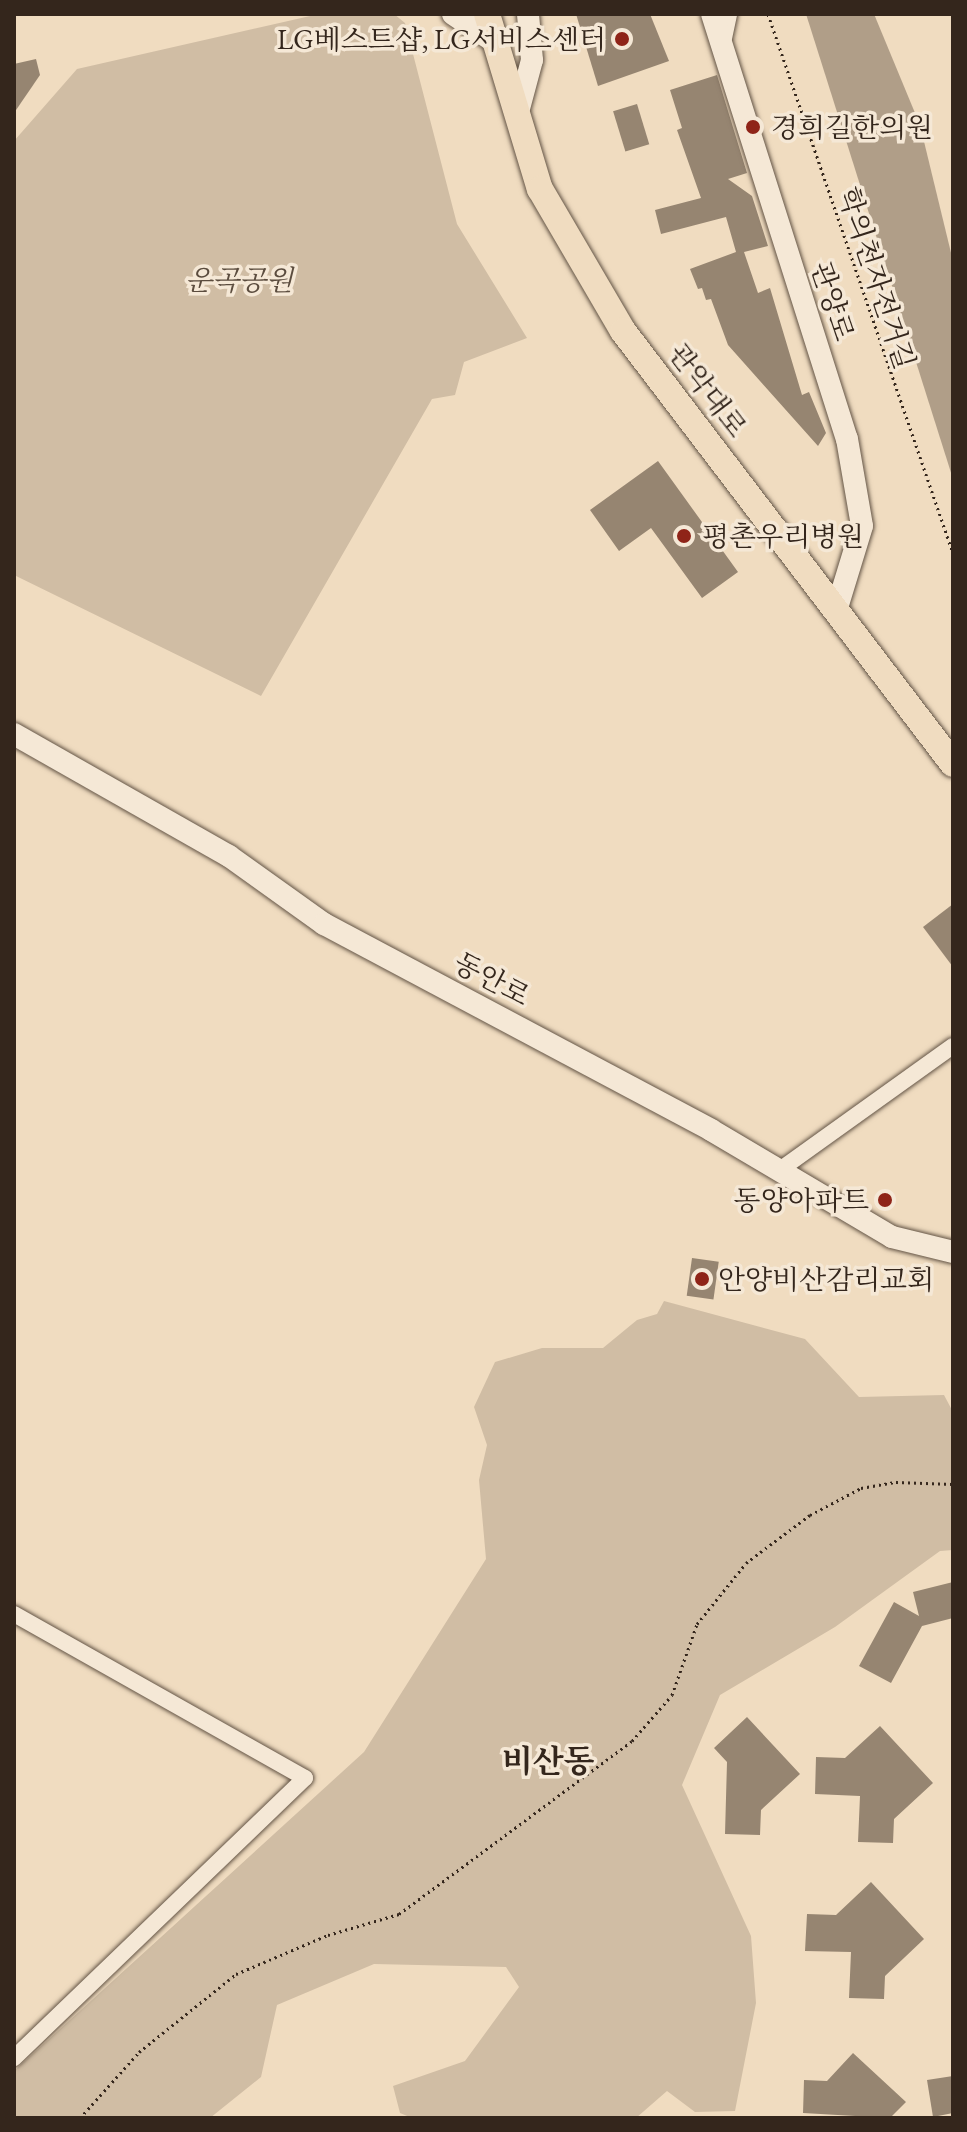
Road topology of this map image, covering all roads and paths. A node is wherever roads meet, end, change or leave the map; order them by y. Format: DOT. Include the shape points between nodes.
graph roads {
  1 [pos="453,14"];
  2 [pos="487,14"];
  3 [pos="528,14"];
  4 [pos="712,14"];
  5 [pos="729,14"];
  6 [pos="768,14"];
  7 [pos="495,42"];
  8 [pos="722,48"];
  9 [pos="517,116"];
  10 [pos="953,553"];
  11 [pos="837,608"];
  12 [pos="14,734"];
  13 [pos="953,764"];
  14 [pos="953,1046"];
  15 [pos="781,1169"];
  16 [pos="953,1252"];
  17 [pos="953,1484"];
  18 [pos="14,1614"];
  19 [pos="14,2058"];
  20 [pos="80,2118"];
  1 -- 7 [label="street"];
  2 -- 7 [label="main road, 관악대로"];
  3 -- 9 [label="street" via="532,60"];
  4 -- 8 [label="street, 관양로"];
  5 -- 8 [label="street"];
  6 -- 10 [label="path, 학의천자전거길"];
  7 -- 9 [label="main road, 관악대로"];
  8 -- 11 [label="street, 관양로" via="847,439 862,526"];
  9 -- 11 [label="main road, 관악대로" via="540,189 623,331"];
  11 -- 13 [label="main road, 관악대로"];
  12 -- 15 [label="street, 동안로" via="229,856 324,924"];
  14 -- 15 [label="street"];
  15 -- 16 [label="street, 동안로" via="892,1237"];
  17 -- 20 [label="path" via="896,1482 861,1488 810,1515 746,1563 697,1624 672,1695 632,1741 399,1914 328,1935 236,1974 139,2052"];
  18 -- 19 [label="street" via="305,1778"];
}
